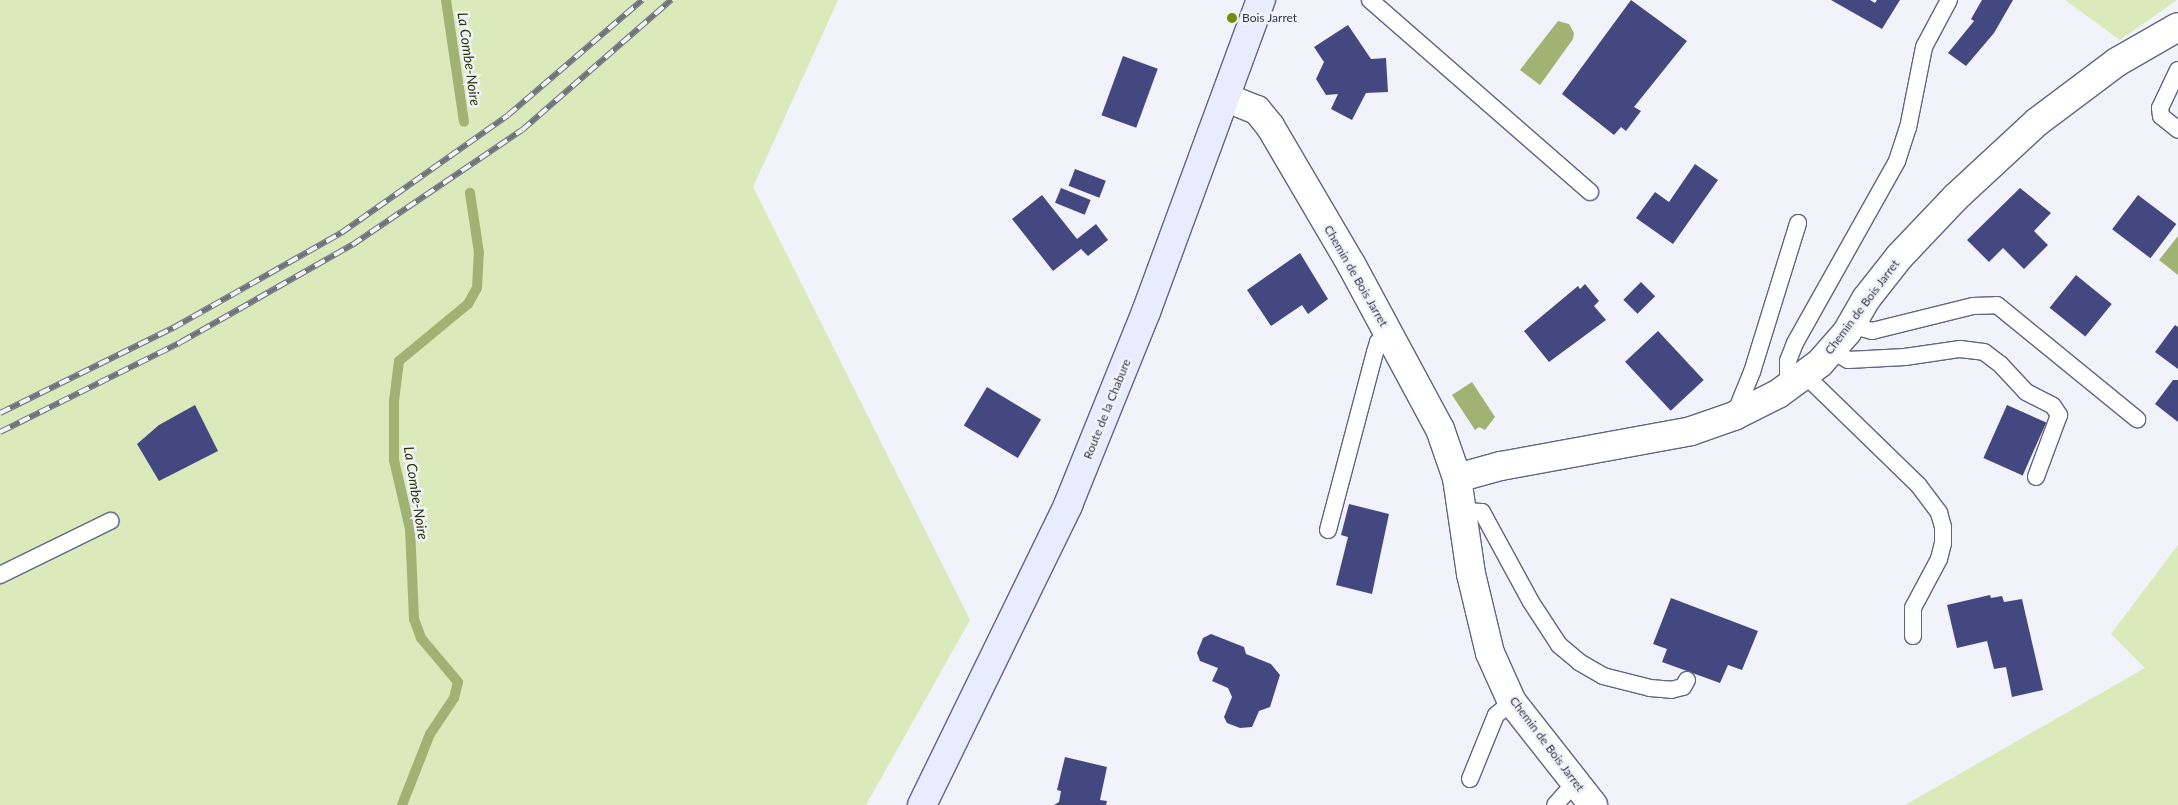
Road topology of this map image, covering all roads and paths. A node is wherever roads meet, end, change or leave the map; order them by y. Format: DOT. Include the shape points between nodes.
graph roads {
  1 [pos="1261,0"];
  2 [pos="1370,0"];
  3 [pos="1949,0"];
  4 [pos="2178,27"];
  5 [pos="2178,70"];
  6 [pos="1227,98"];
  7 [pos="2178,130"];
  8 [pos="1590,192"];
  9 [pos="1798,223"];
  10 [pos="1850,325"];
  11 [pos="1389,334"];
  12 [pos="1831,350"];
  13 [pos="1799,379"];
  14 [pos="1734,416"];
  15 [pos="2137,419"];
  16 [pos="2036,477"];
  17 [pos="1457,478"];
  18 [pos="1462,511"];
  19 [pos="110,521"];
  20 [pos="1328,530"];
  21 [pos="0,575"];
  22 [pos="1913,636"];
  23 [pos="1687,680"];
  24 [pos="1512,702"];
  25 [pos="1470,779"];
  26 [pos="1576,782"];
  27 [pos="922,805"];
  28 [pos="1555,805"];
  29 [pos="1593,805"];
  1 -- 6 [label="main road, Route de la Chabure"];
  2 -- 8 [label="lane"];
  3 -- 13 [label="lane" via="1924,47 1908,128 1897,161 1795,343 1788,361 1788,373"];
  4 -- 10 [label="street, Chemin de Bois Jarret" via="2117,62 2030,128 1956,197 1899,257"];
  5 -- 7 [label="lane" via="2160,108 2161,116"];
  6 -- 11 [label="street, Chemin de Bois Jarret" via="1252,107 1270,126"];
  6 -- 27 [label="main road, Route de la Chabure" via="1068,505"];
  9 -- 14 [label="lane" via="1752,372"];
  10 -- 12 [label="street, Chemin de Bois Jarret"];
  10 -- 15 [label="lane" via="1872,331 1973,306 1997,305"];
  11 -- 17 [label="street, Chemin de Bois Jarret" via="1440,428"];
  11 -- 20 [label="lane" via="1378,342"];
  12 -- 13 [label="street, Chemin de Bois Jarret"];
  12 -- 16 [label="lane" via="1848,360 1905,357 1960,349 1984,352 2026,392 2052,406 2059,414"];
  13 -- 14 [label="street, Chemin de Bois Jarret"];
  13 -- 22 [label="lane" via="1919,486 1939,513 1944,527 1943,543 1939,559 1913,608"];
  14 -- 17 [label="street, Chemin de Bois Jarret" via="1691,431 1501,466"];
  17 -- 18 [label="street, Chemin de Bois Jarret"];
  18 -- 23 [label="lane" via="1482,512 1531,602 1559,645 1579,662 1603,676 1650,688 1671,690 1683,687"];
  18 -- 24 [label="street, Chemin de Bois Jarret" via="1471,574 1490,653"];
  19 -- 21 [label="lane"];
  24 -- 25 [label="lane" via="1496,715"];
  24 -- 26 [label="street, Chemin de Bois Jarret"];
  26 -- 28 [label="lane"];
  26 -- 29 [label="street, Chemin de Bois Jarret"];
}
